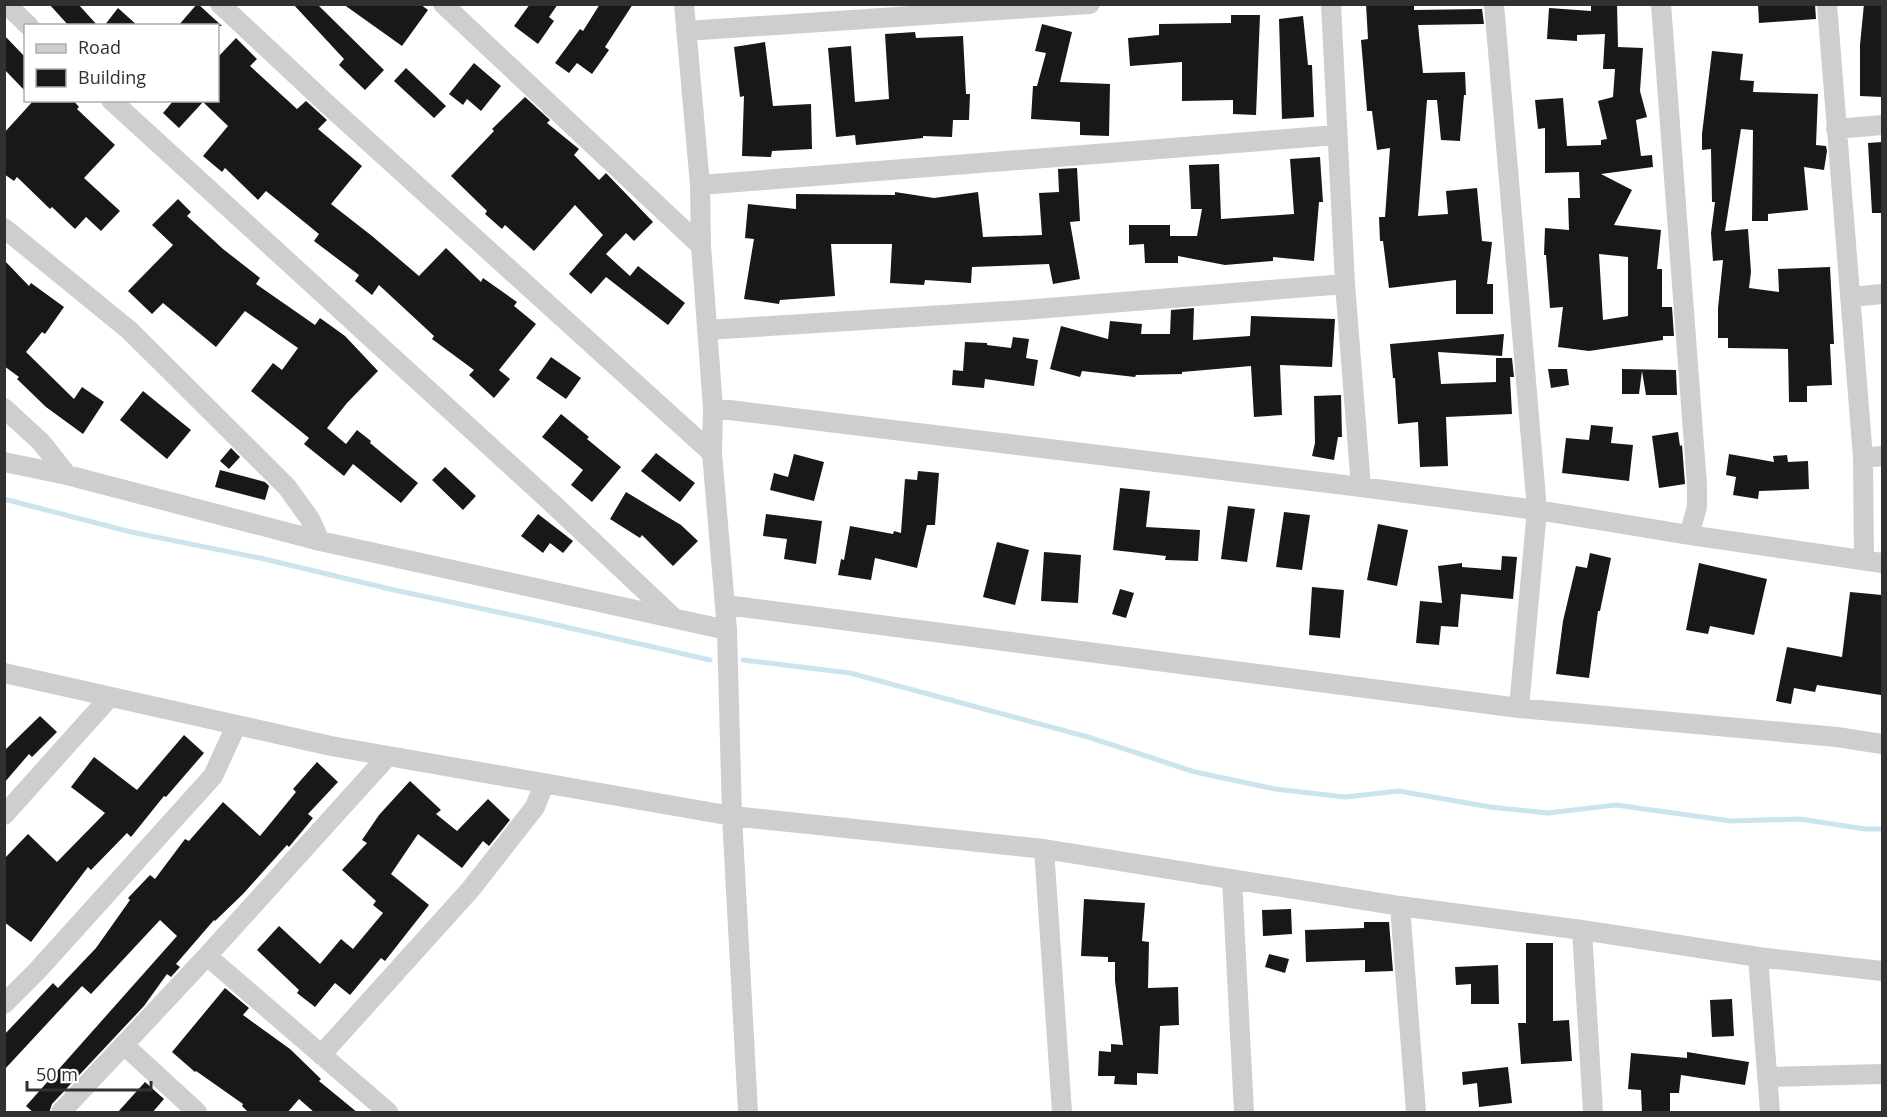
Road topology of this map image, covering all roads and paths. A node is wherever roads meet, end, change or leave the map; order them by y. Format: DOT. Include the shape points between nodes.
graph roads {
  1 [pos="6,4"];
  2 [pos="220,4"];
  3 [pos="443,4"];
  4 [pos="684,4"];
  5 [pos="1090,4"];
  6 [pos="1331,4"];
  7 [pos="1494,4"];
  8 [pos="1661,4"];
  9 [pos="1827,4"];
  10 [pos="27,24"];
  11 [pos="686,31"];
  12 [pos="113,102"];
  13 [pos="1882,125"];
  14 [pos="1836,129"];
  15 [pos="1337,135"];
  16 [pos="700,185"];
  17 [pos="4,228"];
  18 [pos="701,246"];
  19 [pos="1346,284"];
  20 [pos="1882,294"];
  21 [pos="1851,297"];
  22 [pos="707,330"];
  23 [pos="4,408"];
  24 [pos="713,408"];
  25 [pos="712,453"];
  26 [pos="1873,457"];
  27 [pos="4,462"];
  28 [pos="67,475"];
  29 [pos="1361,487"];
  30 [pos="1537,510"];
  31 [pos="1689,535"];
  32 [pos="320,541"];
  33 [pos="1874,561"];
  34 [pos="635,581"];
  35 [pos="726,605"];
  36 [pos="636,610"];
  37 [pos="674,618"];
  38 [pos="727,630"];
  39 [pos="4,674"];
  40 [pos="109,698"];
  41 [pos="1519,708"];
  42 [pos="236,726"];
  43 [pos="1882,744"];
  44 [pos="387,757"];
  45 [pos="544,784"];
  46 [pos="4,815"];
  47 [pos="732,816"];
  48 [pos="1044,849"];
  49 [pos="1232,879"];
  50 [pos="1400,906"];
  51 [pos="1582,930"];
  52 [pos="207,956"];
  53 [pos="1758,957"];
  54 [pos="1882,971"];
  55 [pos="4,1004"];
  56 [pos="124,1045"];
  57 [pos="321,1055"];
  58 [pos="1882,1074"];
  59 [pos="1767,1077"];
  60 [pos="61,1113"];
  61 [pos="197,1113"];
  62 [pos="388,1113"];
  63 [pos="748,1113"];
  64 [pos="1062,1113"];
  65 [pos="1244,1113"];
  66 [pos="1416,1113"];
  67 [pos="1593,1113"];
  68 [pos="1770,1113"];
  1 -- 10 [label="street"];
  2 -- 25 [label="street"];
  3 -- 18 [label="street"];
  4 -- 11 [label="street"];
  5 -- 11 [label="street"];
  6 -- 15 [label="street"];
  7 -- 30 [label="street"];
  8 -- 31 [label="street" via="1697,485 1697,507"];
  9 -- 14 [label="street"];
  11 -- 16 [label="street"];
  12 -- 34 [label="street"];
  13 -- 14 [label="street"];
  14 -- 21 [label="street"];
  15 -- 16 [label="street"];
  15 -- 19 [label="street"];
  16 -- 18 [label="street"];
  17 -- 32 [label="street" via="129,330 287,487"];
  18 -- 22 [label="street"];
  19 -- 22 [label="street"];
  19 -- 29 [label="street"];
  20 -- 21 [label="street"];
  21 -- 26 [label="street"];
  22 -- 24 [label="street"];
  23 -- 28 [label="street" via="41,442"];
  24 -- 25 [label="street"];
  24 -- 29 [label="street"];
  25 -- 35 [label="street"];
  26 -- 33 [label="street"];
  27 -- 28 [label="street"];
  28 -- 32 [label="street"];
  29 -- 30 [label="street"];
  30 -- 31 [label="street"];
  30 -- 41 [label="street"];
  31 -- 33 [label="street"];
  32 -- 36 [label="street"];
  34 -- 36 [label="street"];
  34 -- 37 [label="street"];
  35 -- 38 [label="street"];
  35 -- 41 [label="street"];
  36 -- 37 [label="street"];
  37 -- 38 [label="street"];
  38 -- 47 [label="street"];
  39 -- 40 [label="street"];
  40 -- 42 [label="street"];
  40 -- 46 [label="street"];
  41 -- 43 [label="street"];
  42 -- 44 [label="street"];
  42 -- 55 [label="street" via="213,776"];
  44 -- 45 [label="street"];
  44 -- 52 [label="street"];
  45 -- 47 [label="street"];
  45 -- 57 [label="street" via="535,807 471,890"];
  47 -- 48 [label="street"];
  47 -- 63 [label="street"];
  48 -- 49 [label="street"];
  48 -- 64 [label="street"];
  49 -- 50 [label="street"];
  49 -- 65 [label="street"];
  50 -- 51 [label="street"];
  50 -- 66 [label="street"];
  51 -- 53 [label="street"];
  51 -- 67 [label="street"];
  52 -- 56 [label="street"];
  52 -- 57 [label="street"];
  53 -- 54 [label="street"];
  53 -- 59 [label="street"];
  56 -- 60 [label="street"];
  56 -- 61 [label="street"];
  57 -- 62 [label="street"];
  58 -- 59 [label="street"];
  59 -- 68 [label="street"];
}
